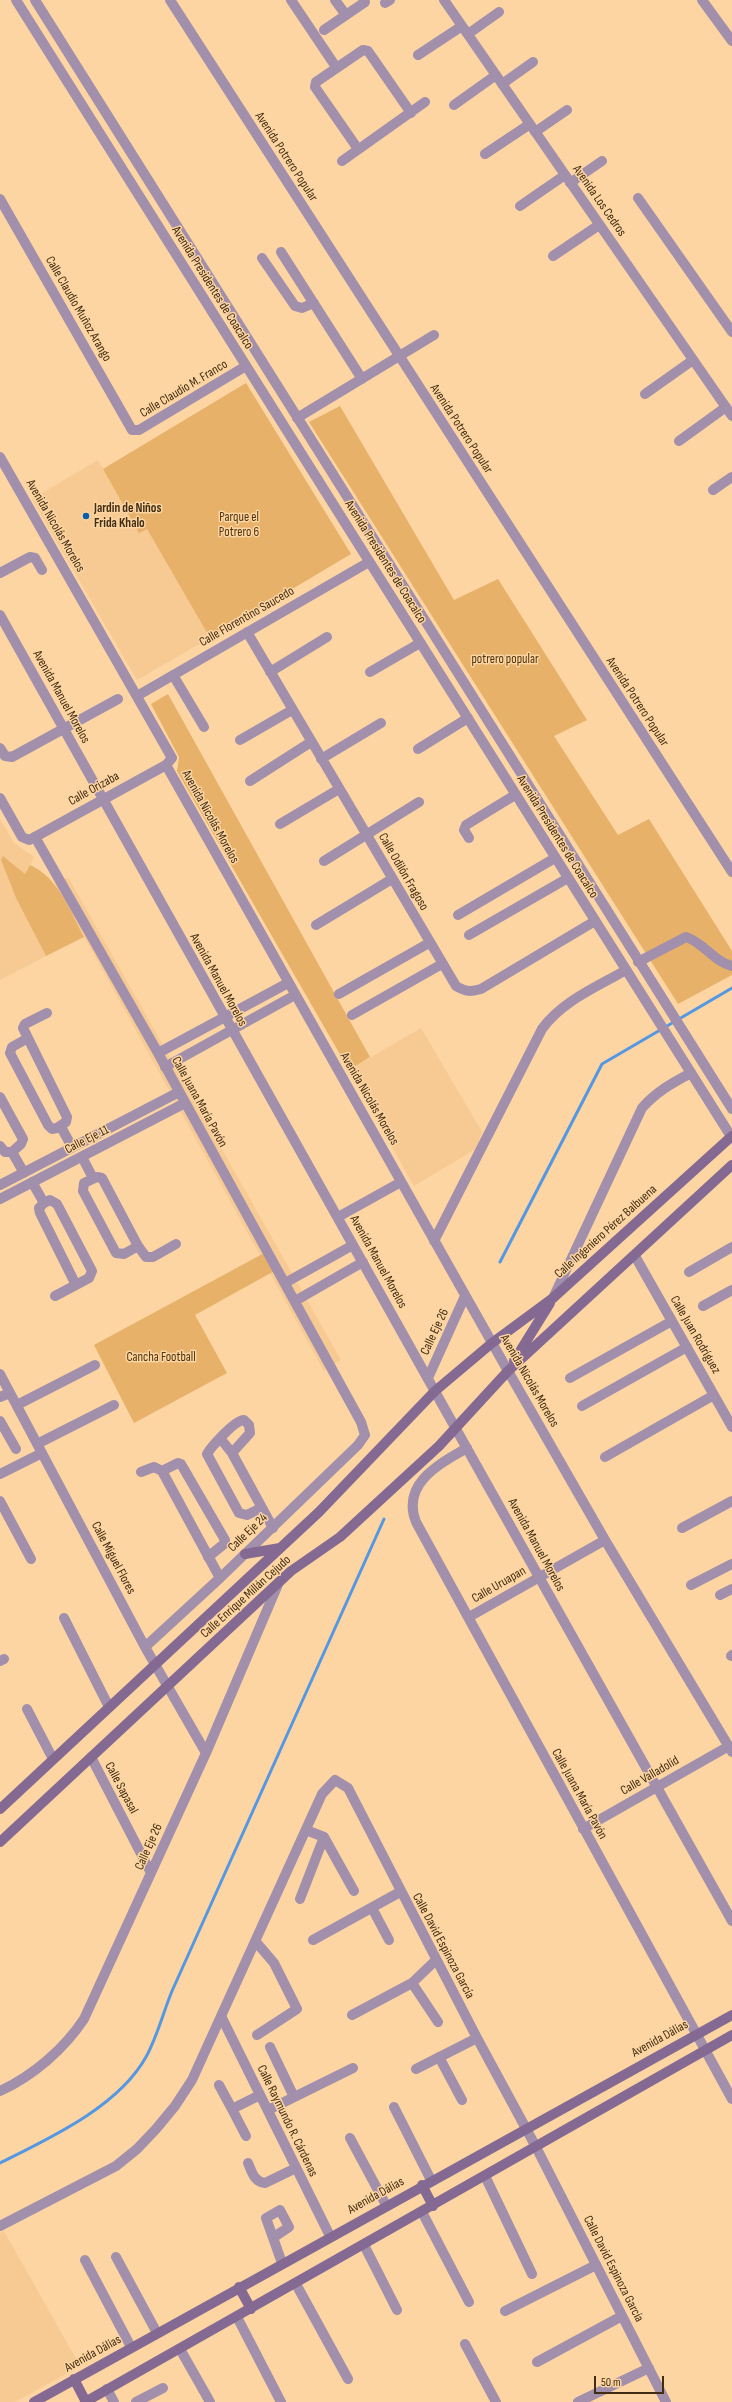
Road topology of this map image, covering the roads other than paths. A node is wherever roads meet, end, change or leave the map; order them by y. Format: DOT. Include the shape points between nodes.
graph roads {
  1 [pos="16,0"];
  2 [pos="35,0"];
  3 [pos="170,0"];
  4 [pos="291,0"];
  5 [pos="335,0"];
  6 [pos="444,0"];
  7 [pos="702,0"];
  8 [pos="365,2"];
  9 [pos="499,12"];
  10 [pos="346,15"];
  11 [pos="324,30"];
  12 [pos="465,30"];
  13 [pos="732,41"];
  14 [pos="418,55"];
  15 [pos="533,62"];
  16 [pos="336,67"];
  17 [pos="496,75"];
  18 [pos="502,84"];
  19 [pos="425,102"];
  20 [pos="454,105"];
  21 [pos="567,110"];
  22 [pos="411,112"];
  23 [pos="533,128"];
  24 [pos="358,150"];
  25 [pos="485,154"];
  26 [pos="342,161"];
  27 [pos="602,161"];
  28 [pos="568,179"];
  29 [pos="638,198"];
  30 [pos="0,199"];
  31 [pos="520,206"];
  32 [pos="599,225"];
  33 [pos="282,252"];
  34 [pos="553,256"];
  35 [pos="262,258"];
  36 [pos="314,303"];
  37 [pos="732,332"];
  38 [pos="434,335"];
  39 [pos="399,357"];
  40 [pos="693,360"];
  41 [pos="246,366"];
  42 [pos="362,380"];
  43 [pos="645,394"];
  44 [pos="726,407"];
  45 [pos="732,416"];
  46 [pos="297,418"];
  47 [pos="134,431"];
  48 [pos="679,441"];
  49 [pos="0,457"];
  50 [pos="327,466"];
  51 [pos="314,474"];
  52 [pos="732,477"];
  53 [pos="713,490"];
  54 [pos="369,562"];
  55 [pos="42,570"];
  56 [pos="0,573"];
  57 [pos="0,615"];
  58 [pos="247,632"];
  59 [pos="327,637"];
  60 [pos="420,643"];
  61 [pos="449,661"];
  62 [pos="437,669"];
  63 [pos="270,672"];
  64 [pos="370,672"];
  65 [pos="173,675"];
  66 [pos="138,696"];
  67 [pos="118,699"];
  68 [pos="292,710"];
  69 [pos="468,718"];
  70 [pos="381,723"];
  71 [pos="204,727"];
  72 [pos="64,729"];
  73 [pos="240,740"];
  74 [pos="311,742"];
  75 [pos="0,748"];
  76 [pos="418,749"];
  77 [pos="321,759"];
  78 [pos="166,765"];
  79 [pos="250,781"];
  80 [pos="339,789"];
  81 [pos="515,794"];
  82 [pos="0,798"];
  83 [pos="102,800"];
  84 [pos="419,802"];
  85 [pos="280,824"];
  86 [pos="366,835"];
  87 [pos="35,837"];
  88 [pos="469,838"];
  89 [pos="555,858"];
  90 [pos="324,861"];
  91 [pos="732,872"];
  92 [pos="568,878"];
  93 [pos="392,880"];
  94 [pos="599,900"];
  95 [pos="587,908"];
  96 [pos="458,915"];
  97 [pos="595,921"];
  98 [pos="316,925"];
  99 [pos="469,935"];
  100 [pos="429,943"];
  101 [pos="638,962"];
  102 [pos="442,964"];
  103 [pos="732,966"];
  104 [pos="626,970"];
  105 [pos="288,983"];
  106 [pos="339,994"];
  107 [pos="295,995"];
  108 [pos="47,1013"];
  109 [pos="352,1015"];
  110 [pos="224,1017"];
  111 [pos="232,1030"];
  112 [pos="28,1038"];
  113 [pos="158,1054"];
  114 [pos="165,1067"];
  115 [pos="691,1073"];
  116 [pos="179,1092"];
  117 [pos="0,1097"];
  118 [pos="185,1103"];
  119 [pos="732,1109"];
  120 [pos="61,1126"];
  121 [pos="732,1137"];
  122 [pos="0,1146"];
  123 [pos="72,1147"];
  124 [pos="12,1152"];
  125 [pos="82,1157"];
  126 [pos="732,1165"];
  127 [pos="24,1173"];
  128 [pos="93,1178"];
  129 [pos="32,1182"];
  130 [pos="401,1182"];
  131 [pos="0,1184"];
  132 [pos="0,1199"];
  133 [pos="44,1203"];
  134 [pos="338,1217"];
  135 [pos="434,1241"];
  136 [pos="176,1244"];
  137 [pos="353,1245"];
  138 [pos="138,1246"];
  139 [pos="732,1247"];
  140 [pos="635,1256"];
  141 [pos="363,1262"];
  142 [pos="689,1272"];
  143 [pos="285,1283"];
  144 [pos="76,1285"];
  145 [pos="732,1290"];
  146 [pos="55,1296"];
  147 [pos="466,1296"];
  148 [pos="553,1298"];
  149 [pos="295,1301"];
  150 [pos="703,1306"];
  151 [pos="672,1321"];
  152 [pos="492,1343"];
  153 [pos="687,1347"];
  154 [pos="95,1364"];
  155 [pos="508,1371"];
  156 [pos="0,1374"];
  157 [pos="428,1378"];
  158 [pos="570,1378"];
  159 [pos="435,1391"];
  160 [pos="10,1393"];
  161 [pos="714,1394"];
  162 [pos="0,1398"];
  163 [pos="17,1405"];
  164 [pos="114,1405"];
  165 [pos="582,1406"];
  166 [pos="0,1421"];
  167 [pos="732,1427"];
  168 [pos="456,1429"];
  169 [pos="365,1435"];
  170 [pos="220,1438"];
  171 [pos="39,1448"];
  172 [pos="467,1448"];
  173 [pos="16,1449"];
  174 [pos="232,1453"];
  175 [pos="605,1457"];
  176 [pos="162,1471"];
  177 [pos="141,1472"];
  178 [pos="0,1474"];
  179 [pos="0,1501"];
  180 [pos="732,1501"];
  181 [pos="261,1508"];
  182 [pos="273,1528"];
  183 [pos="682,1528"];
  184 [pos="605,1540"];
  185 [pos="280,1548"];
  186 [pos="245,1554"];
  187 [pos="208,1557"];
  188 [pos="31,1559"];
  189 [pos="732,1564"];
  190 [pos="539,1577"];
  191 [pos="220,1578"];
  192 [pos="279,1582"];
  193 [pos="690,1585"];
  194 [pos="732,1589"];
  195 [pos="720,1595"];
  196 [pos="469,1617"];
  197 [pos="64,1618"];
  198 [pos="145,1646"];
  199 [pos="156,1664"];
  200 [pos="169,1685"];
  201 [pos="109,1707"];
  202 [pos="27,1709"];
  203 [pos="730,1749"];
  204 [pos="206,1753"];
  205 [pos="90,1757"];
  206 [pos="53,1759"];
  207 [pos="657,1787"];
  208 [pos="0,1809"];
  209 [pos="583,1829"];
  210 [pos="306,1830"];
  211 [pos="324,1837"];
  212 [pos="0,1842"];
  213 [pos="151,1873"];
  214 [pos="354,1891"];
  215 [pos="400,1892"];
  216 [pos="300,1900"];
  217 [pos="372,1908"];
  218 [pos="732,1921"];
  219 [pos="313,1940"];
  220 [pos="389,1940"];
  221 [pos="256,1942"];
  222 [pos="436,1960"];
  223 [pos="412,1983"];
  224 [pos="352,2015"];
  225 [pos="732,2015"];
  226 [pos="221,2016"];
  227 [pos="438,2022"];
  228 [pos="257,2035"];
  229 [pos="696,2035"];
  230 [pos="732,2035"];
  231 [pos="477,2038"];
  232 [pos="270,2047"];
  233 [pos="704,2050"];
  234 [pos="439,2057"];
  235 [pos="353,2068"];
  236 [pos="416,2069"];
  237 [pos="219,2085"];
  238 [pos="2,2087"];
  239 [pos="260,2095"];
  240 [pos="294,2097"];
  241 [pos="732,2099"];
  242 [pos="462,2100"];
  243 [pos="394,2107"];
  244 [pos="232,2109"];
  245 [pos="268,2110"];
  246 [pos="526,2128"];
  247 [pos="246,2136"];
  248 [pos="350,2138"];
  249 [pos="536,2147"];
  250 [pos="248,2163"];
  251 [pos="296,2168"];
  252 [pos="485,2176"];
  253 [pos="427,2183"];
  254 [pos="386,2205"];
  255 [pos="433,2206"];
  256 [pos="422,2212"];
  257 [pos="0,2226"];
  258 [pos="330,2236"];
  259 [pos="274,2237"];
  260 [pos="364,2245"];
  261 [pos="116,2257"];
  262 [pos="84,2260"];
  263 [pos="282,2263"];
  264 [pos="596,2265"];
  265 [pos="532,2274"];
  266 [pos="296,2284"];
  267 [pos="239,2287"];
  268 [pos="469,2302"];
  269 [pos="251,2309"];
  270 [pos="397,2310"];
  271 [pos="505,2311"];
  272 [pos="622,2316"];
  273 [pos="237,2317"];
  274 [pos="157,2333"];
  275 [pos="465,2344"];
  276 [pos="131,2347"];
  277 [pos="180,2349"];
  278 [pos="537,2362"];
  279 [pos="649,2368"];
  280 [pos="74,2379"];
  281 [pos="348,2379"];
  282 [pos="163,2388"];
  283 [pos="107,2390"];
  284 [pos="34,2402"];
  285 [pos="85,2402"];
  286 [pos="114,2402"];
  287 [pos="136,2402"];
  288 [pos="210,2402"];
  289 [pos="281,2402"];
  290 [pos="496,2402"];
  291 [pos="578,2402"];
  292 [pos="666,2402"];
  1 -- 41 [label="street, Avenida Presidentes de Coacalco"];
  2 -- 46 [label="street, Avenida Presidentes de Coacalco"];
  3 -- 39 [label="street, Avenida Potrero Popular"];
  4 -- 16 [label="street"];
  5 -- 10 [label="street"];
  6 -- 12 [label="street, Avenida Los Cedros"];
  7 -- 13 [label="street"];
  8 -- 10 [label="street"];
  9 -- 12 [label="street"];
  10 -- 11 [label="street"];
  12 -- 14 [label="street"];
  12 -- 17 [label="street, Avenida Los Cedros"];
  15 -- 18 [label="street"];
  16 -- 22 [label="street" via="363,50 368,51"];
  16 -- 24 [label="street" via="318,80 315,87"];
  17 -- 18 [label="street, Avenida Los Cedros"];
  17 -- 20 [label="street"];
  18 -- 23 [label="street, Avenida Los Cedros"];
  19 -- 22 [label="street"];
  21 -- 23 [label="street"];
  22 -- 24 [label="street"];
  23 -- 25 [label="street"];
  23 -- 28 [label="street, Avenida Los Cedros"];
  24 -- 26 [label="street"];
  27 -- 28 [label="street"];
  28 -- 31 [label="street"];
  28 -- 32 [label="street, Avenida Los Cedros"];
  29 -- 37 [label="street"];
  30 -- 47 [label="street, Calle Claudio Muñoz Arango"];
  32 -- 34 [label="street"];
  32 -- 40 [label="street, Avenida Los Cedros"];
  33 -- 36 [label="street"];
  35 -- 36 [label="street" via="295,306 302,308"];
  36 -- 42 [label="street"];
  38 -- 39 [label="street"];
  39 -- 42 [label="street"];
  39 -- 91 [label="street, Avenida Potrero Popular"];
  40 -- 43 [label="street"];
  40 -- 44 [label="street, Avenida Los Cedros"];
  41 -- 47 [label="street, Calle Claudio M. Franco"];
  41 -- 51 [label="street, Avenida Presidentes de Coacalco"];
  42 -- 46 [label="street"];
  44 -- 45 [label="street, Avenida Los Cedros"];
  44 -- 48 [label="street"];
  46 -- 50 [label="street, Avenida Presidentes de Coacalco"];
  49 -- 66 [label="street, Avenida Nicolás Morelos"];
  50 -- 51 [label="street"];
  50 -- 61 [label="street, Avenida Presidentes de Coacalco"];
  51 -- 54 [label="street, Avenida Presidentes de Coacalco"];
  52 -- 53 [label="street"];
  54 -- 58 [label="street, Calle Florentino Saucedo"];
  54 -- 60 [label="street, Avenida Presidentes de Coacalco"];
  55 -- 56 [label="street" via="36,558 30,557"];
  57 -- 72 [label="street, Avenida Manuel Morelos"];
  58 -- 63 [label="street, Calle Odilón Fragoso"];
  58 -- 65 [label="street, Calle Florentino Saucedo"];
  59 -- 63 [label="street"];
  60 -- 62 [label="street, Avenida Presidentes de Coacalco"];
  60 -- 64 [label="street"];
  61 -- 62 [label="street"];
  61 -- 94 [label="street, Avenida Presidentes de Coacalco"];
  62 -- 69 [label="street, Avenida Presidentes de Coacalco"];
  63 -- 68 [label="street, Calle Odilón Fragoso"];
  65 -- 66 [label="street, Calle Florentino Saucedo"];
  65 -- 71 [label="street"];
  66 -- 78 [label="street, Avenida Nicolás Morelos" via="172,756 172,761"];
  67 -- 72 [label="street"];
  68 -- 73 [label="street"];
  68 -- 74 [label="street, Calle Odilón Fragoso"];
  69 -- 76 [label="street"];
  69 -- 81 [label="street, Avenida Presidentes de Coacalco"];
  70 -- 77 [label="street"];
  72 -- 75 [label="street" via="10,758 5,756"];
  72 -- 83 [label="street, Avenida Manuel Morelos"];
  74 -- 77 [label="street, Calle Odilón Fragoso"];
  74 -- 79 [label="street"];
  77 -- 80 [label="street, Calle Odilón Fragoso"];
  78 -- 83 [label="street, Calle Orizaba"];
  78 -- 105 [label="street, Avenida Nicolás Morelos"];
  80 -- 85 [label="street"];
  80 -- 86 [label="street, Calle Odilón Fragoso"];
  81 -- 88 [label="street" via="468,823 464,830"];
  81 -- 89 [label="street, Avenida Presidentes de Coacalco"];
  82 -- 87 [label="street" via="22,837 29,840"];
  83 -- 87 [label="street, Calle Orizaba"];
  83 -- 110 [label="street, Avenida Manuel Morelos"];
  84 -- 86 [label="street"];
  86 -- 90 [label="street"];
  86 -- 93 [label="street, Calle Odilón Fragoso"];
  87 -- 113 [label="street, Calle Juana María Pavón"];
  89 -- 92 [label="street, Avenida Presidentes de Coacalco"];
  89 -- 96 [label="street"];
  92 -- 95 [label="street, Avenida Presidentes de Coacalco"];
  92 -- 99 [label="street"];
  93 -- 98 [label="street"];
  93 -- 100 [label="street, Calle Odilón Fragoso"];
  94 -- 95 [label="street"];
  94 -- 101 [label="street, Avenida Presidentes de Coacalco"];
  95 -- 97 [label="street, Avenida Presidentes de Coacalco"];
  97 -- 102 [label="street, Calle Odilón Fragoso" via="472,992 456,986"];
  97 -- 104 [label="street, Avenida Presidentes de Coacalco"];
  100 -- 102 [label="street, Calle Odilón Fragoso"];
  100 -- 106 [label="street"];
  101 -- 103 [label="street" via="686,937 693,939 725,964"];
  101 -- 119 [label="street, Avenida Presidentes de Coacalco"];
  102 -- 109 [label="street"];
  104 -- 115 [label="street, Avenida Presidentes de Coacalco"];
  104 -- 135 [label="street" via="562,1007 542,1028"];
  105 -- 107 [label="street, Avenida Nicolás Morelos"];
  105 -- 110 [label="street"];
  107 -- 111 [label="street"];
  107 -- 130 [label="street, Avenida Nicolás Morelos"];
  108 -- 112 [label="street" via="24,1025"];
  110 -- 111 [label="street, Avenida Manuel Morelos"];
  110 -- 113 [label="street"];
  111 -- 114 [label="street"];
  111 -- 134 [label="street, Avenida Manuel Morelos"];
  112 -- 120 [label="street" via="67,1117"];
  112 -- 120 [label="street" via="12,1047 10,1052 48,1125 55,1129"];
  113 -- 114 [label="street, Calle Juana María Pavón"];
  114 -- 116 [label="street, Calle Juana María Pavón"];
  115 -- 121 [label="street, Avenida Presidentes de Coacalco"];
  115 -- 148 [label="street" via="666,1086 642,1108"];
  116 -- 118 [label="street, Calle Juana María Pavón"];
  116 -- 123 [label="street"];
  117 -- 124 [label="street" via="23,1140"];
  118 -- 125 [label="street, Calle Eje 11"];
  118 -- 143 [label="street, Calle Juana María Pavón"];
  120 -- 123 [label="street"];
  121 -- 148 [label="main road, Calle Ingeniero Pérez Balbuena"];
  122 -- 124 [label="street" via="5,1152"];
  123 -- 127 [label="street"];
  124 -- 127 [label="street"];
  125 -- 128 [label="street"];
  125 -- 129 [label="street, Calle Eje 11"];
  126 -- 140 [label="main road"];
  127 -- 131 [label="street"];
  128 -- 138 [label="street" via="99,1177 103,1180"];
  128 -- 138 [label="street" via="84,1183 83,1191 115,1251 122,1254"];
  129 -- 132 [label="street, Calle Eje 11"];
  129 -- 133 [label="street"];
  130 -- 134 [label="street"];
  130 -- 135 [label="street, Avenida Nicolás Morelos"];
  133 -- 144 [label="street" via="39,1208 40,1213"];
  133 -- 144 [label="street" via="50,1200 57,1204 92,1269 91,1277"];
  134 -- 137 [label="street, Avenida Manuel Morelos"];
  135 -- 147 [label="street, Avenida Nicolás Morelos"];
  136 -- 138 [label="street" via="149,1257"];
  137 -- 141 [label="street, Avenida Manuel Morelos"];
  137 -- 143 [label="street"];
  139 -- 142 [label="street"];
  140 -- 151 [label="street, Calle Juan Rodríguez"];
  140 -- 155 [label="main road"];
  141 -- 149 [label="street"];
  141 -- 157 [label="street, Avenida Manuel Morelos"];
  143 -- 149 [label="street, Calle Juana María Pavón"];
  144 -- 146 [label="street"];
  145 -- 150 [label="street"];
  147 -- 152 [label="street, Avenida Nicolás Morelos"];
  147 -- 157 [label="street, Calle Eje 26"];
  148 -- 152 [label="main road, Calle Ingeniero Pérez Balbuena"];
  148 -- 155 [label="main road"];
  149 -- 169 [label="street, Calle Juana María Pavón" via="361,1422"];
  151 -- 153 [label="street, Calle Juan Rodríguez"];
  151 -- 158 [label="street"];
  152 -- 155 [label="street, Avenida Nicolás Morelos"];
  152 -- 159 [label="main road, Calle Enrique Millán Cejudo"];
  153 -- 161 [label="street, Calle Juan Rodríguez"];
  153 -- 165 [label="street"];
  154 -- 163 [label="street"];
  155 -- 168 [label="main road, Calle Enrique Millán Cejudo"];
  155 -- 184 [label="street, Avenida Nicolás Morelos"];
  156 -- 160 [label="street, Calle Miguel Flores"];
  157 -- 159 [label="street, Avenida Manuel Morelos"];
  159 -- 168 [label="street, Avenida Manuel Morelos"];
  159 -- 185 [label="main road, Calle Enrique Millán Cejudo" via="361,1470"];
  160 -- 162 [label="street"];
  160 -- 163 [label="street, Calle Miguel Flores"];
  161 -- 167 [label="street, Calle Juan Rodríguez"];
  161 -- 175 [label="street"];
  163 -- 171 [label="street, Calle Miguel Flores"];
  164 -- 171 [label="street"];
  166 -- 173 [label="street"];
  168 -- 172 [label="street, Avenida Manuel Morelos"];
  168 -- 192 [label="main road, Calle Enrique Millán Cejudo" via="340,1537"];
  169 -- 182 [label="street, Calle Eje 24"];
  170 -- 174 [label="street"];
  170 -- 174 [label="street" via="241,1419 249,1425 250,1433"];
  170 -- 181 [label="street" via="207,1454 239,1513 247,1516"];
  171 -- 178 [label="street"];
  171 -- 198 [label="street, Calle Miguel Flores"];
  172 -- 190 [label="street, Avenida Manuel Morelos"];
  172 -- 196 [label="street, Calle Juana María Pavón" via="443,1462 418,1485 412,1499 411,1510"];
  174 -- 181 [label="street"];
  176 -- 177 [label="street" via="154,1467"];
  176 -- 187 [label="street"];
  176 -- 187 [label="street" via="181,1464 226,1540"];
  179 -- 188 [label="street"];
  180 -- 183 [label="street"];
  181 -- 182 [label="street"];
  182 -- 186 [label="street, Calle Eje 24"];
  184 -- 190 [label="street, Calle Uruapan"];
  184 -- 203 [label="street, Avenida Nicolás Morelos"];
  185 -- 186 [label="main road"];
  185 -- 199 [label="main road, Calle Enrique Millán Cejudo"];
  186 -- 191 [label="street, Calle Eje 24"];
  187 -- 191 [label="street"];
  189 -- 193 [label="street"];
  190 -- 196 [label="street, Calle Uruapan"];
  190 -- 207 [label="street, Avenida Manuel Morelos"];
  191 -- 198 [label="street, Calle Eje 24"];
  192 -- 200 [label="main road, Calle Enrique Millán Cejudo"];
  192 -- 204 [label="street, Calle Eje 26"];
  194 -- 195 [label="street"];
  196 -- 209 [label="street, Calle Juana María Pavón"];
  197 -- 201 [label="street"];
  198 -- 199 [label="street, Calle Miguel Flores"];
  199 -- 200 [label="street, Calle Miguel Flores"];
  199 -- 201 [label="main road, Calle Enrique Millán Cejudo"];
  200 -- 204 [label="street, Calle Miguel Flores"];
  200 -- 205 [label="main road, Calle Enrique Millán Cejudo"];
  201 -- 206 [label="main road, Calle Enrique Millán Cejudo"];
  202 -- 206 [label="street"];
  203 -- 207 [label="street, Calle Valladolid"];
  204 -- 213 [label="street, Calle Eje 26"];
  205 -- 212 [label="main road, Calle Enrique Millán Cejudo"];
  205 -- 213 [label="street, Calle Sapasal"];
  206 -- 208 [label="main road, Calle Enrique Millán Cejudo"];
  207 -- 209 [label="street, Calle Valladolid"];
  207 -- 218 [label="street, Avenida Manuel Morelos"];
  209 -- 229 [label="street, Calle Juana María Pavón"];
  210 -- 211 [label="street"];
  210 -- 215 [label="street, Calle David Espinoza García" via="322,1794 335,1780 348,1788"];
  210 -- 221 [label="street"];
  211 -- 214 [label="street"];
  211 -- 216 [label="street"];
  213 -- 238 [label="street, Calle Eje 26" via="76,2032 34,2071"];
  215 -- 217 [label="street"];
  215 -- 222 [label="street, Calle David Espinoza García"];
  217 -- 219 [label="street"];
  217 -- 220 [label="street"];
  221 -- 226 [label="street"];
  221 -- 228 [label="street" via="274,1963 297,2009"];
  222 -- 223 [label="street"];
  222 -- 231 [label="street, Calle David Espinoza García"];
  223 -- 224 [label="street"];
  223 -- 227 [label="street"];
  225 -- 229 [label="main road, Avenida Dálias"];
  226 -- 239 [label="street, Calle Raymundo R. Cárdenas"];
  226 -- 257 [label="street" via="188,2087 175,2106 137,2149 116,2166"];
  229 -- 233 [label="street, Calle Juana María Pavón"];
  229 -- 246 [label="main road, Avenida Dálias"];
  230 -- 233 [label="main road"];
  231 -- 234 [label="street"];
  231 -- 246 [label="street, Calle David Espinoza García"];
  232 -- 240 [label="street"];
  233 -- 241 [label="street, Calle Juana María Pavón"];
  233 -- 249 [label="main road"];
  234 -- 236 [label="street"];
  234 -- 242 [label="street"];
  235 -- 240 [label="street"];
  237 -- 244 [label="street"];
  239 -- 244 [label="street"];
  239 -- 245 [label="street, Calle Raymundo R. Cárdenas"];
  240 -- 245 [label="street"];
  243 -- 253 [label="street"];
  244 -- 247 [label="street"];
  245 -- 251 [label="street, Calle Raymundo R. Cárdenas"];
  246 -- 249 [label="street, Calle David Espinoza García"];
  246 -- 253 [label="main road, Avenida Dálias"];
  248 -- 254 [label="street"];
  249 -- 252 [label="main road"];
  249 -- 264 [label="street, Calle David Espinoza García"];
  250 -- 251 [label="street" via="256,2180 265,2183"];
  251 -- 258 [label="street, Calle Raymundo R. Cárdenas"];
  252 -- 255 [label="main road"];
  252 -- 265 [label="street"];
  253 -- 254 [label="main road, Avenida Dálias"];
  253 -- 255 [label="main road"];
  254 -- 258 [label="main road, Avenida Dálias"];
  255 -- 256 [label="main road"];
  256 -- 260 [label="main road"];
  256 -- 268 [label="street"];
  258 -- 263 [label="main road, Avenida Dálias"];
  259 -- 263 [label="street"];
  260 -- 266 [label="main road"];
  260 -- 270 [label="street"];
  261 -- 274 [label="street"];
  262 -- 276 [label="street"];
  263 -- 267 [label="main road, Avenida Dálias"];
  264 -- 271 [label="street"];
  264 -- 272 [label="street, Calle David Espinoza García"];
  266 -- 269 [label="main road"];
  266 -- 281 [label="street"];
  267 -- 269 [label="main road"];
  267 -- 274 [label="main road, Avenida Dálias"];
  269 -- 273 [label="main road"];
  272 -- 278 [label="street"];
  272 -- 279 [label="street, Calle David Espinoza García"];
  273 -- 277 [label="main road"];
  273 -- 289 [label="street"];
  274 -- 276 [label="main road, Avenida Dálias"];
  275 -- 290 [label="street"];
  276 -- 280 [label="main road, Avenida Dálias"];
  277 -- 283 [label="main road"];
  277 -- 288 [label="street"];
  279 -- 291 [label="street"];
  279 -- 292 [label="street, Calle David Espinoza García"];
  280 -- 284 [label="main road, Avenida Dálias"];
  280 -- 285 [label="main road"];
  282 -- 287 [label="street"];
  283 -- 285 [label="main road"];
  283 -- 286 [label="street"];
}
